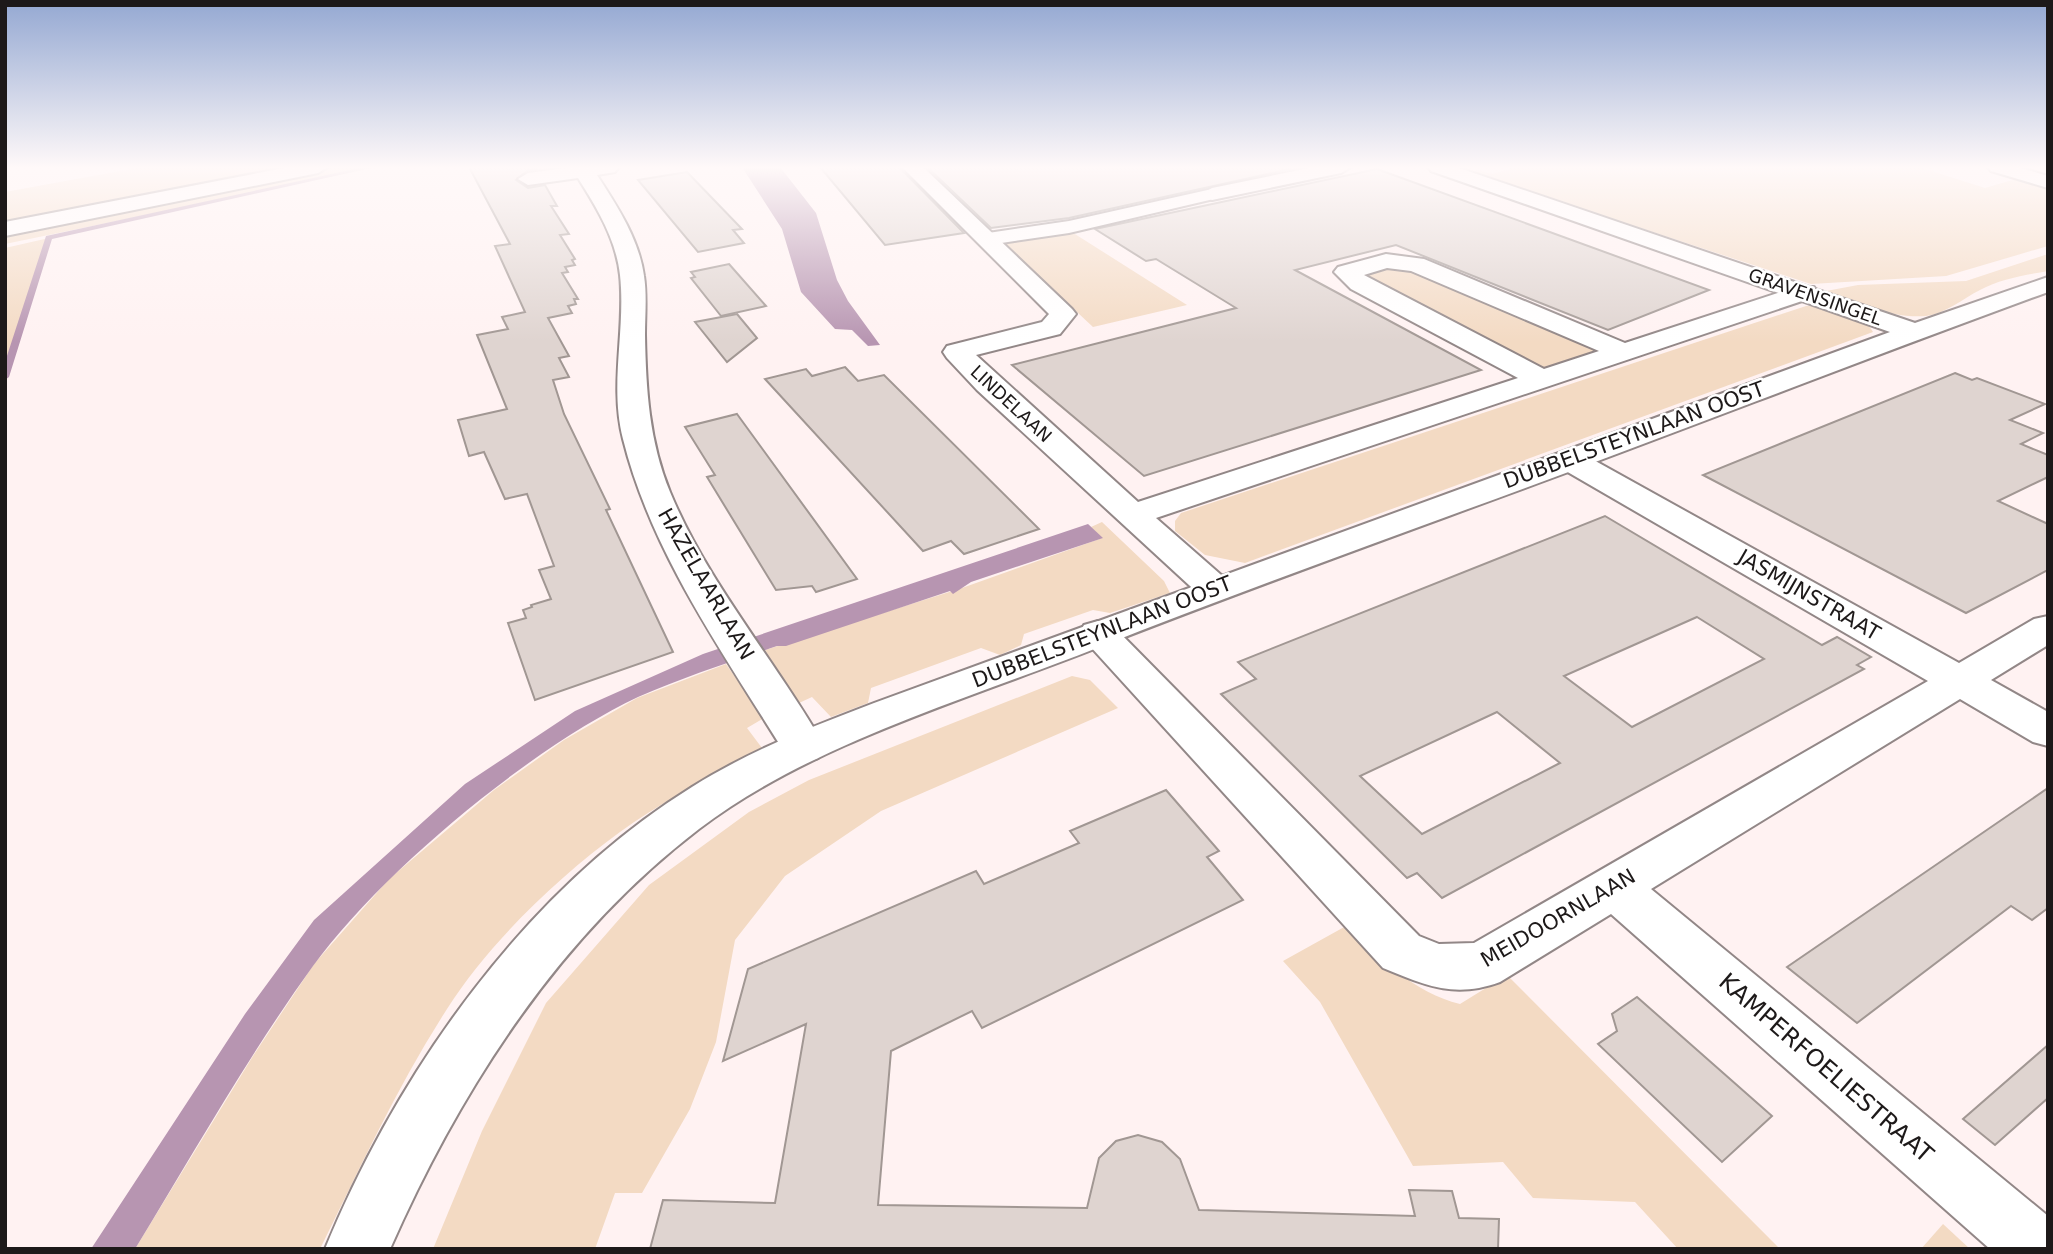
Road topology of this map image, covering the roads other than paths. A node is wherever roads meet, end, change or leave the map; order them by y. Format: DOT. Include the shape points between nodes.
graph roads {
  1 [pos="23,226"];
  2 [pos="616,226"];
  3 [pos="974,226"];
  4 [pos="1075,226"];
  5 [pos="1610,226"];
  6 [pos="5,229"];
  7 [pos="988,239"];
  8 [pos="2048,284"];
  9 [pos="1805,292"];
  10 [pos="1914,332"];
  11 [pos="1626,353"];
  12 [pos="1544,380"];
  13 [pos="1570,460"];
  14 [pos="1132,515"];
  15 [pos="1215,589"];
  16 [pos="2048,628"];
  17 [pos="1098,634"];
  18 [pos="1957,680"];
  19 [pos="2048,731"];
  20 [pos="803,747"];
  21 [pos="1614,887"];
  22 [pos="357,1249"];
  23 [pos="2038,1249"];
  1 -- 6 [label="street"];
  2 -- 20 [label="street, HAZELAARLAAN" via="632,276 637,435 654,492 705,591"];
  3 -- 7 [label="street, LINDELAAN"];
  4 -- 7 [label="street"];
  5 -- 9 [label="street, GRAVENSINGEL"];
  7 -- 14 [label="street, LINDELAAN" via="1063,314 1051,328 957,352"];
  8 -- 10 [label="street, DUBBELSTEYNLAAN OOST"];
  9 -- 10 [label="street, GRAVENSINGEL"];
  9 -- 11 [label="street"];
  10 -- 13 [label="street, DUBBELSTEYNLAAN OOST"];
  11 -- 12 [label="street"];
  11 -- 12 [label="street" via="1416,264 1386,261 1346,272 1360,284"];
  12 -- 14 [label="street"];
  13 -- 15 [label="street, DUBBELSTEYNLAAN OOST"];
  13 -- 18 [label="street, JASMIJNSTRAAT"];
  14 -- 15 [label="street, LINDELAAN"];
  15 -- 17 [label="street, DUBBELSTEYNLAAN OOST"];
  16 -- 18 [label="street, MEIDOORNLAAN"];
  17 -- 20 [label="street, DUBBELSTEYNLAAN OOST"];
  17 -- 21 [label="street, MEIDOORNLAAN" via="1401,952 1438,967 1481,966"];
  18 -- 19 [label="street, JASMIJNSTRAAT"];
  18 -- 21 [label="street, MEIDOORNLAAN"];
  20 -- 22 [label="street, DUBBELSTEYNLAAN OOST" via="729,785 680,818 606,878 515,979 453,1067 384,1187"];
  21 -- 23 [label="street, KAMPERFOELIESTRAAT"];
}
